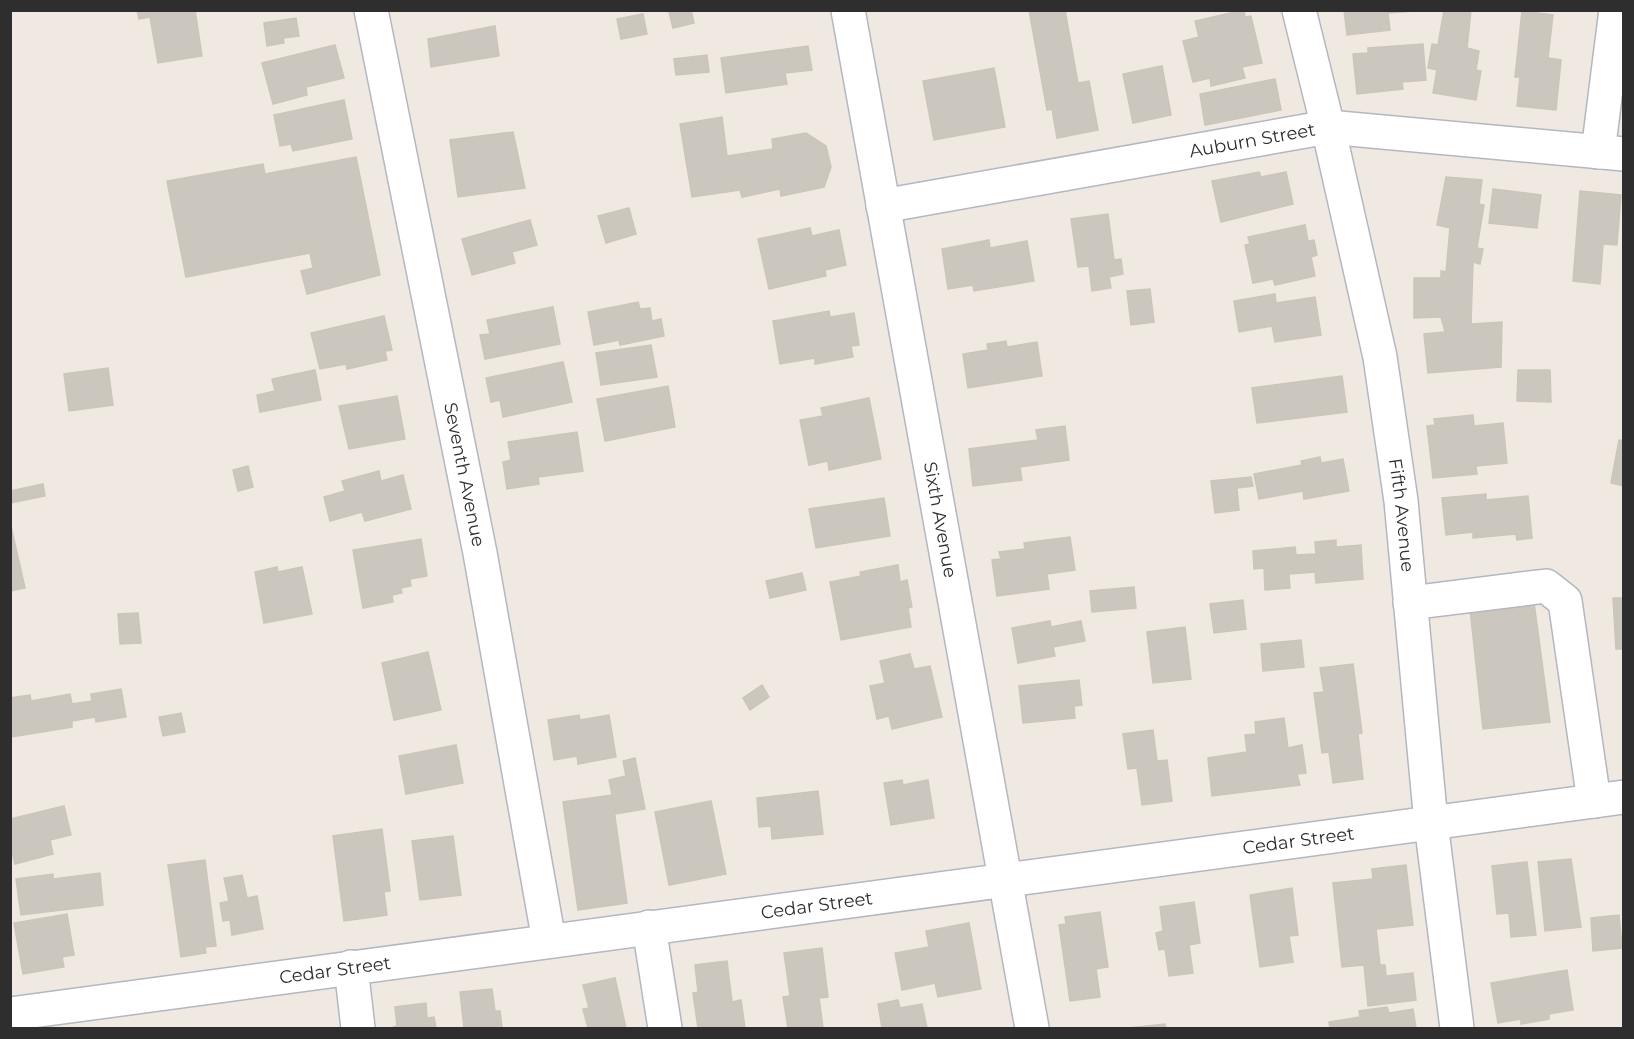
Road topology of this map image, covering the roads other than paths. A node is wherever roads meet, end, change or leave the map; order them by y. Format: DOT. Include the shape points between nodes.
graph roads {
  1 [pos="371,10"];
  2 [pos="848,10"];
  3 [pos="1299,10"];
  4 [pos="1616,10"];
  5 [pos="1328,127"];
  6 [pos="1611,153"];
  7 [pos="884,206"];
  8 [pos="1410,603"];
  9 [pos="1609,799"];
  10 [pos="1431,823"];
  11 [pos="1006,879"];
  12 [pos="649,927"];
  13 [pos="549,941"];
  14 [pos="351,968"];
  15 [pos="10,1014"];
  16 [pos="358,1029"];
  17 [pos="664,1029"];
  18 [pos="1032,1029"];
  19 [pos="1457,1029"];
  1 -- 13 [label="street, Seventh Avenue" via="480,553"];
  2 -- 7 [label="street, Sixth Avenue"];
  3 -- 5 [label="street, Fifth Avenue"];
  4 -- 6 [label="street"];
  5 -- 6 [label="street, Auburn Street"];
  5 -- 7 [label="street, Auburn Street"];
  5 -- 8 [label="street, Fifth Avenue" via="1380,357 1401,501"];
  7 -- 11 [label="street, Sixth Avenue"];
  8 -- 9 [label="street" via="1546,586 1565,601"];
  8 -- 10 [label="street, Fifth Avenue"];
  9 -- 10 [label="street, Cedar Street"];
  10 -- 11 [label="street, Cedar Street"];
  10 -- 19 [label="street, Fifth Avenue"];
  11 -- 12 [label="street, Cedar Street"];
  11 -- 18 [label="street, Sixth Avenue"];
  12 -- 13 [label="street, Cedar Street"];
  12 -- 17 [label="street"];
  13 -- 14 [label="street, Cedar Street"];
  14 -- 15 [label="street, Cedar Street"];
  14 -- 16 [label="street"];
}
